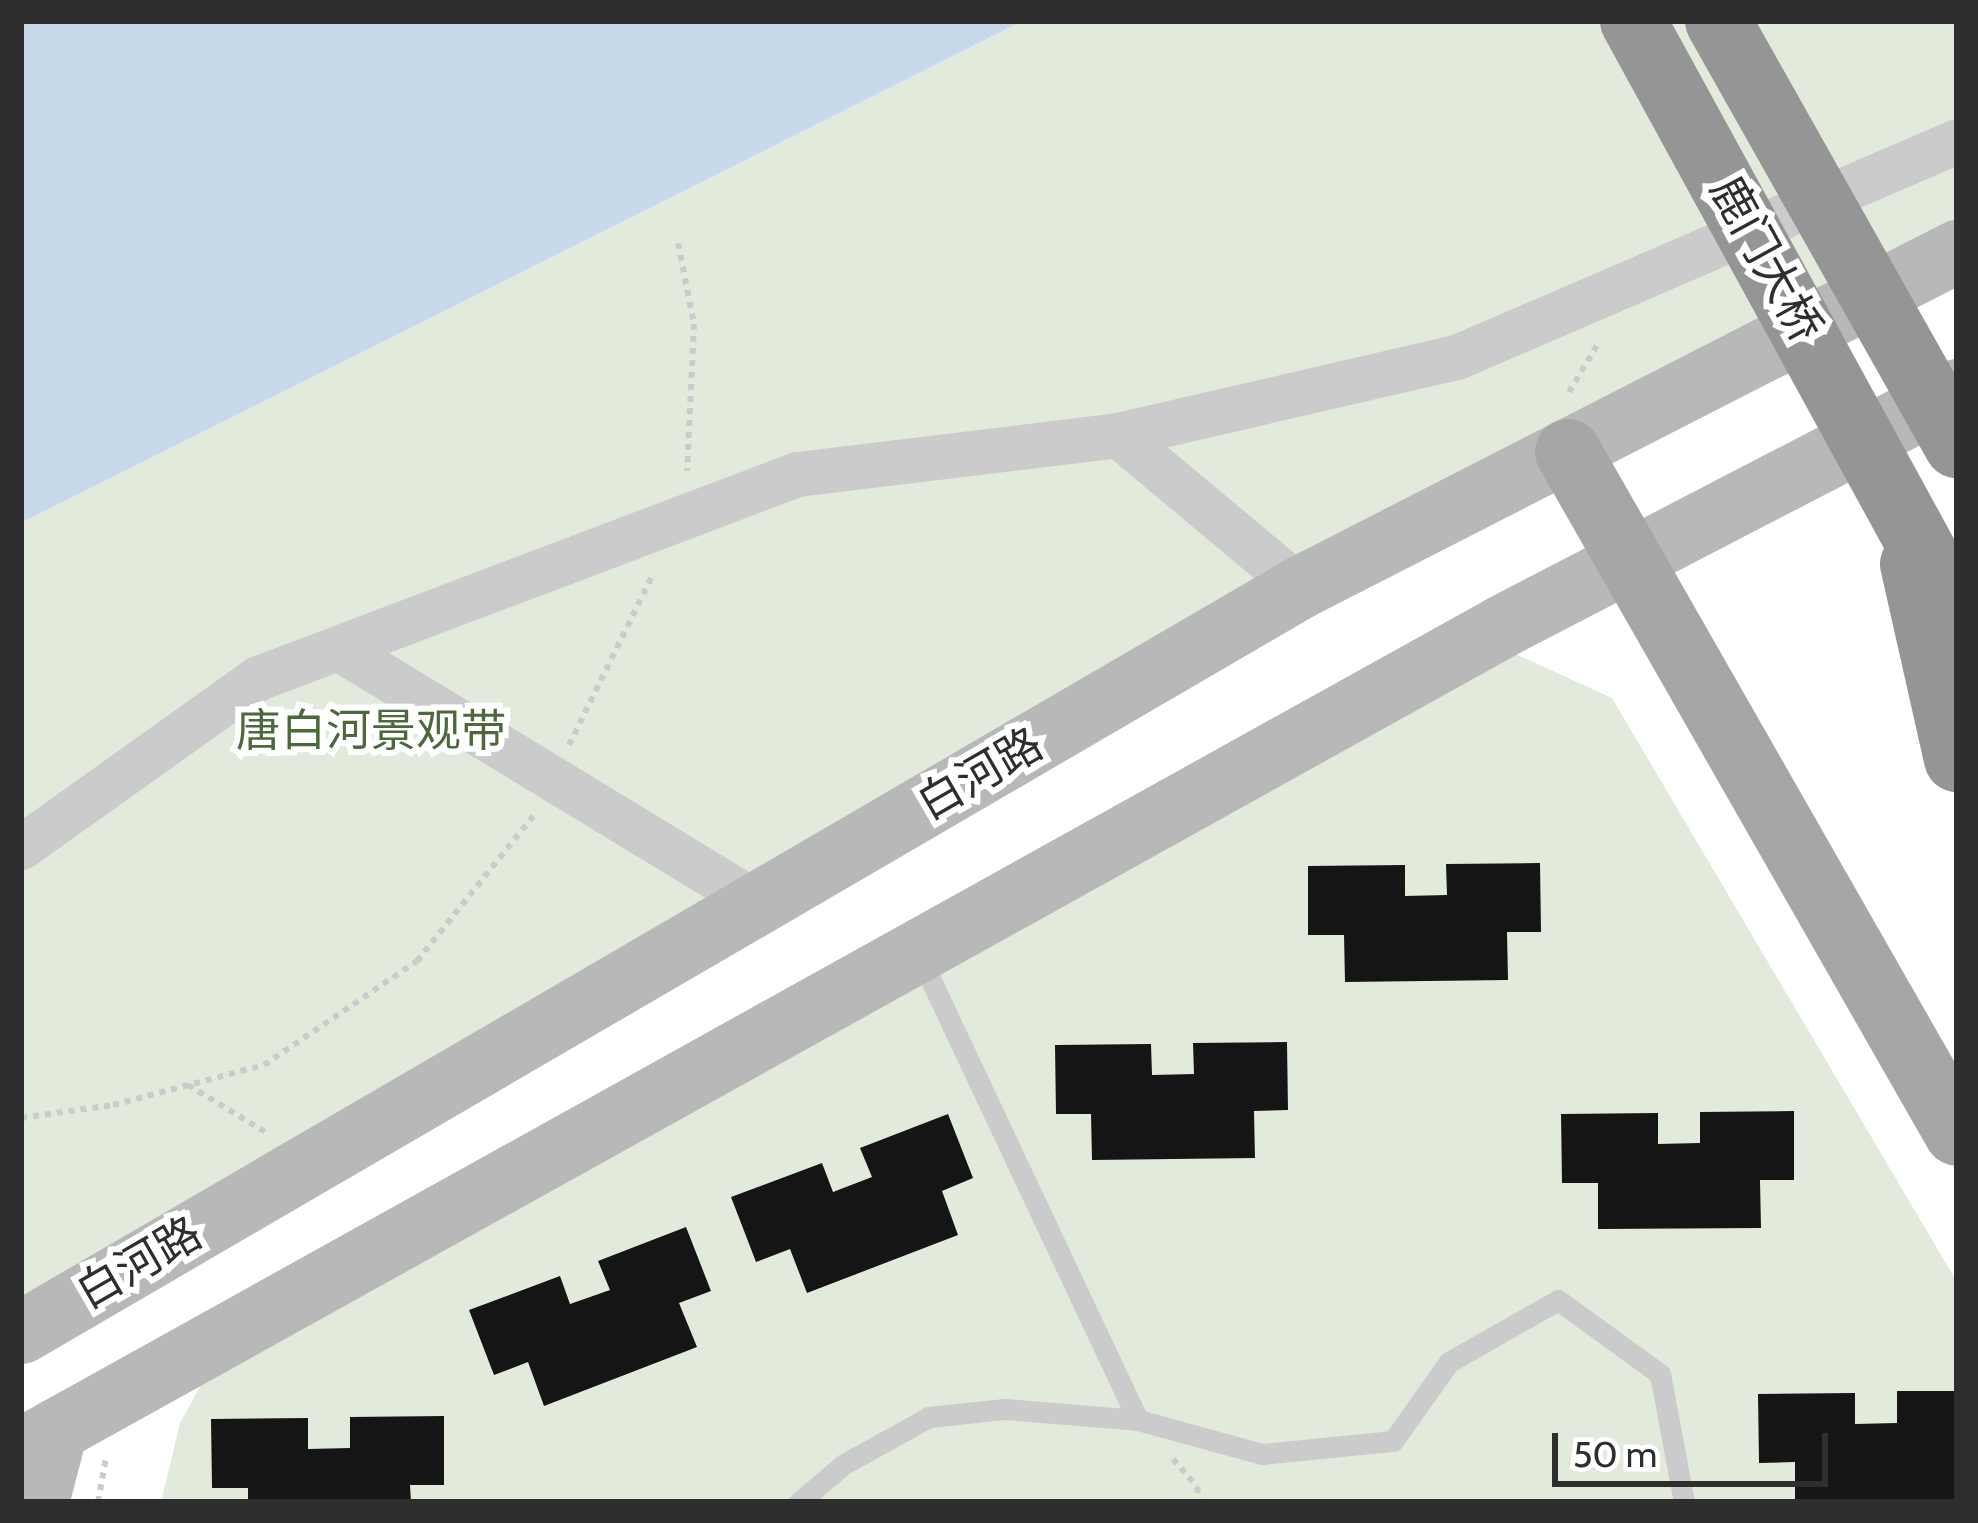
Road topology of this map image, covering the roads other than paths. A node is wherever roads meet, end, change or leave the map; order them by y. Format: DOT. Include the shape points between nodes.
graph roads {
  1 [pos="1633,21"];
  2 [pos="1718,21"];
  3 [pos="1957,141"];
  4 [pos="1957,251"];
  5 [pos="1957,390"];
  6 [pos="1566,426"];
  7 [pos="1118,435"];
  8 [pos="1957,445"];
  9 [pos="1898,496"];
  10 [pos="1633,558"];
  11 [pos="1300,587"];
  12 [pos="1957,614"];
  13 [pos="338,648"];
  14 [pos="1957,759"];
  15 [pos="21,847"];
  16 [pos="758,903"];
  17 [pos="917,951"];
  18 [pos="1957,1133"];
  19 [pos="21,1332"];
  20 [pos="1138,1420"];
  21 [pos="39,1439"];
  22 [pos="37,1502"];
  23 [pos="799,1502"];
  24 [pos="1684,1502"];
  1 -- 9 [label="highway, 鹿门大桥"];
  2 -- 8 [label="highway, 鹿门大桥"];
  3 -- 7 [label="street" via="1459,356"];
  4 -- 6 [label="street, 白河路"];
  5 -- 10 [label="street"];
  6 -- 10 [label="main road"];
  6 -- 11 [label="street, 白河路"];
  7 -- 11 [label="street"];
  7 -- 13 [label="street" via="797,474"];
  9 -- 12 [label="highway"];
  9 -- 14 [label="highway"];
  10 -- 17 [label="street"];
  10 -- 18 [label="main road"];
  11 -- 16 [label="street, 白河路"];
  13 -- 15 [label="street" via="258,678"];
  13 -- 16 [label="street"];
  16 -- 19 [label="street, 白河路"];
  17 -- 20 [label="lane"];
  17 -- 21 [label="street"];
  20 -- 23 [label="lane" via="1005,1409 928,1417 844,1464"];
  20 -- 24 [label="lane" via="1262,1454 1393,1441 1449,1362 1558,1300 1660,1374"];
  21 -- 22 [label="street"];
}
